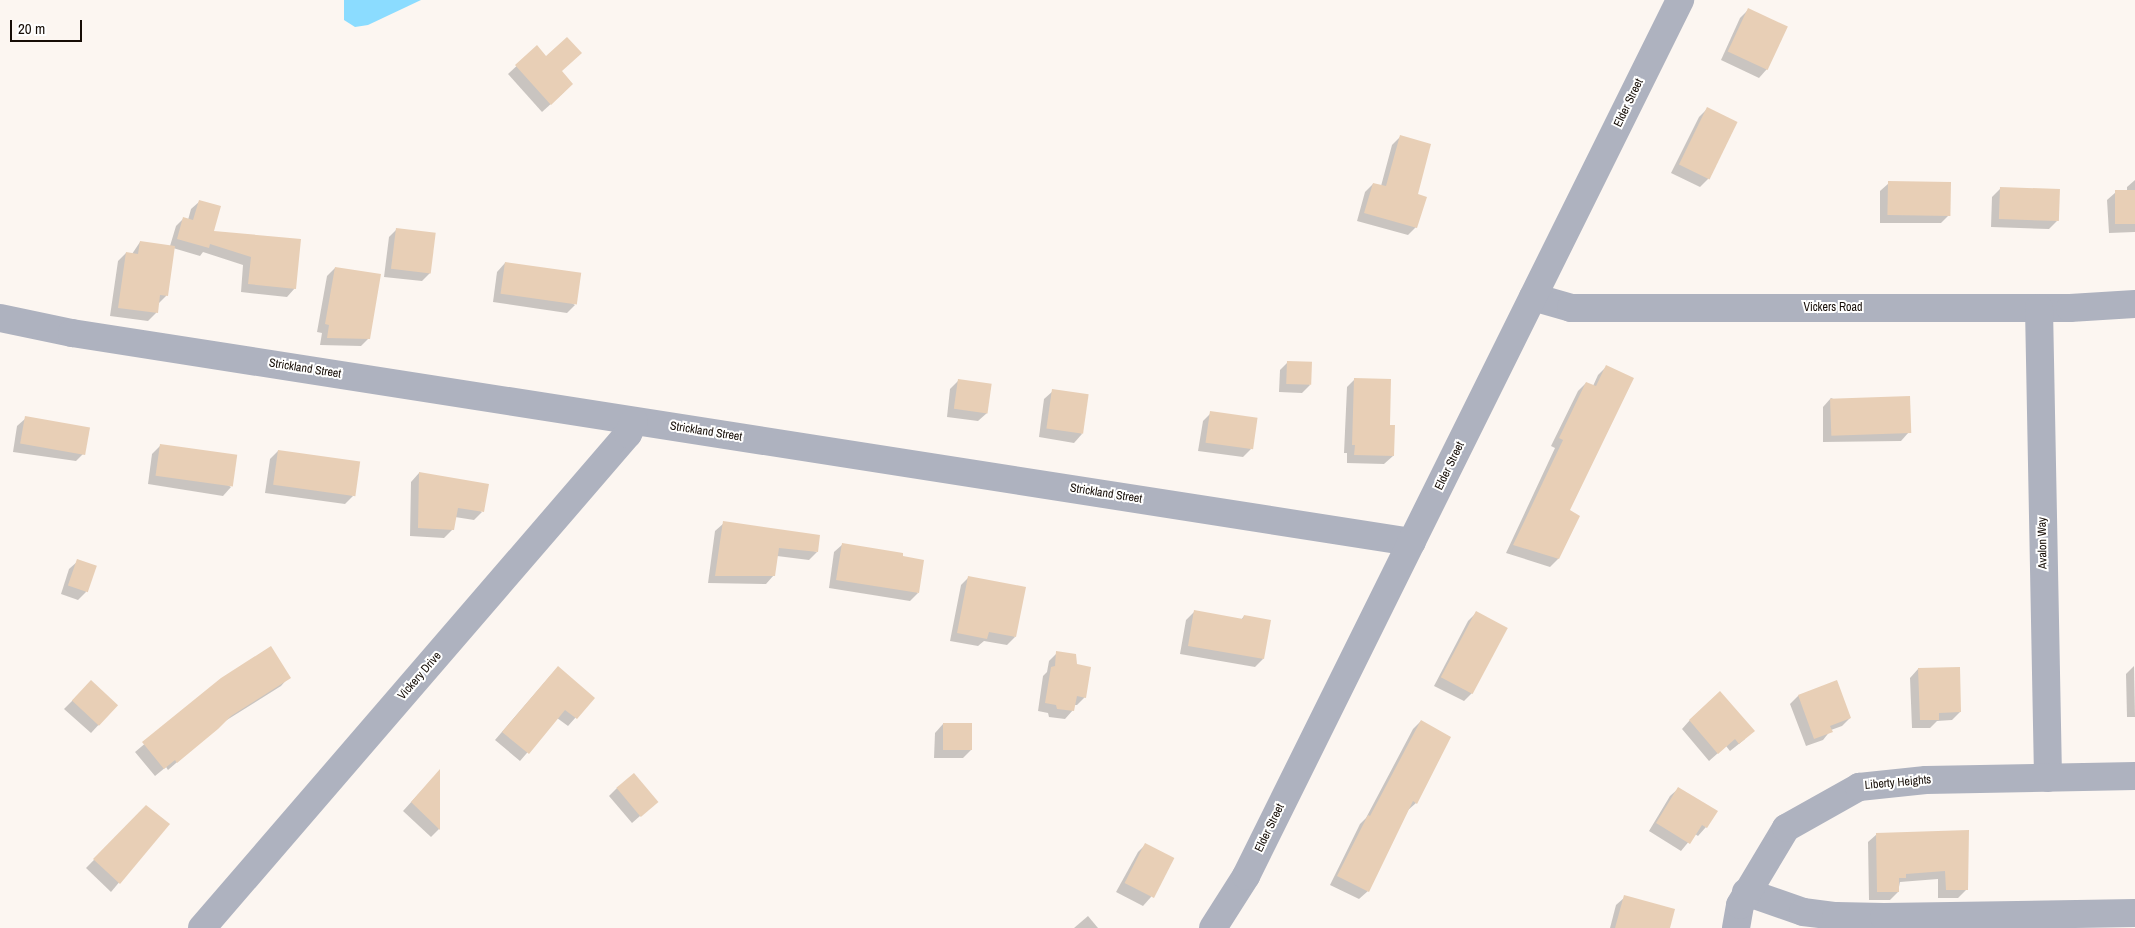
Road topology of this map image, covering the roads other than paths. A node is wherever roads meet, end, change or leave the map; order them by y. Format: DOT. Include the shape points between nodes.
graph roads {
  1 [pos="1680,0"];
  2 [pos="1533,297"];
  3 [pos="2135,304"];
  4 [pos="2038,308"];
  5 [pos="0,318"];
  6 [pos="634,421"];
  7 [pos="1412,542"];
  8 [pos="2135,776"];
  9 [pos="2048,778"];
  10 [pos="1746,892"];
  11 [pos="2135,913"];
  12 [pos="202,928"];
  13 [pos="1213,928"];
  14 [pos="1736,928"];
  1 -- 2 [label="street, Elder Street"];
  2 -- 4 [label="street, Vickers Road" via="1571,308"];
  2 -- 7 [label="street, Elder Street"];
  3 -- 4 [label="street, Vickers Road"];
  4 -- 9 [label="street, Avalon Way"];
  5 -- 6 [label="street, Strickland Street" via="82,334"];
  6 -- 7 [label="street, Strickland Street"];
  6 -- 12 [label="street, Vickery Drive" via="628,434"];
  7 -- 13 [label="street, Elder Street" via="1246,876"];
  8 -- 9 [label="street, Liberty Heights"];
  9 -- 10 [label="street, Liberty Heights" via="1926,780 1860,787 1786,828"];
  10 -- 11 [label="street" via="1803,912 1836,916"];
  10 -- 14 [label="street, Liberty Heights"];
}
